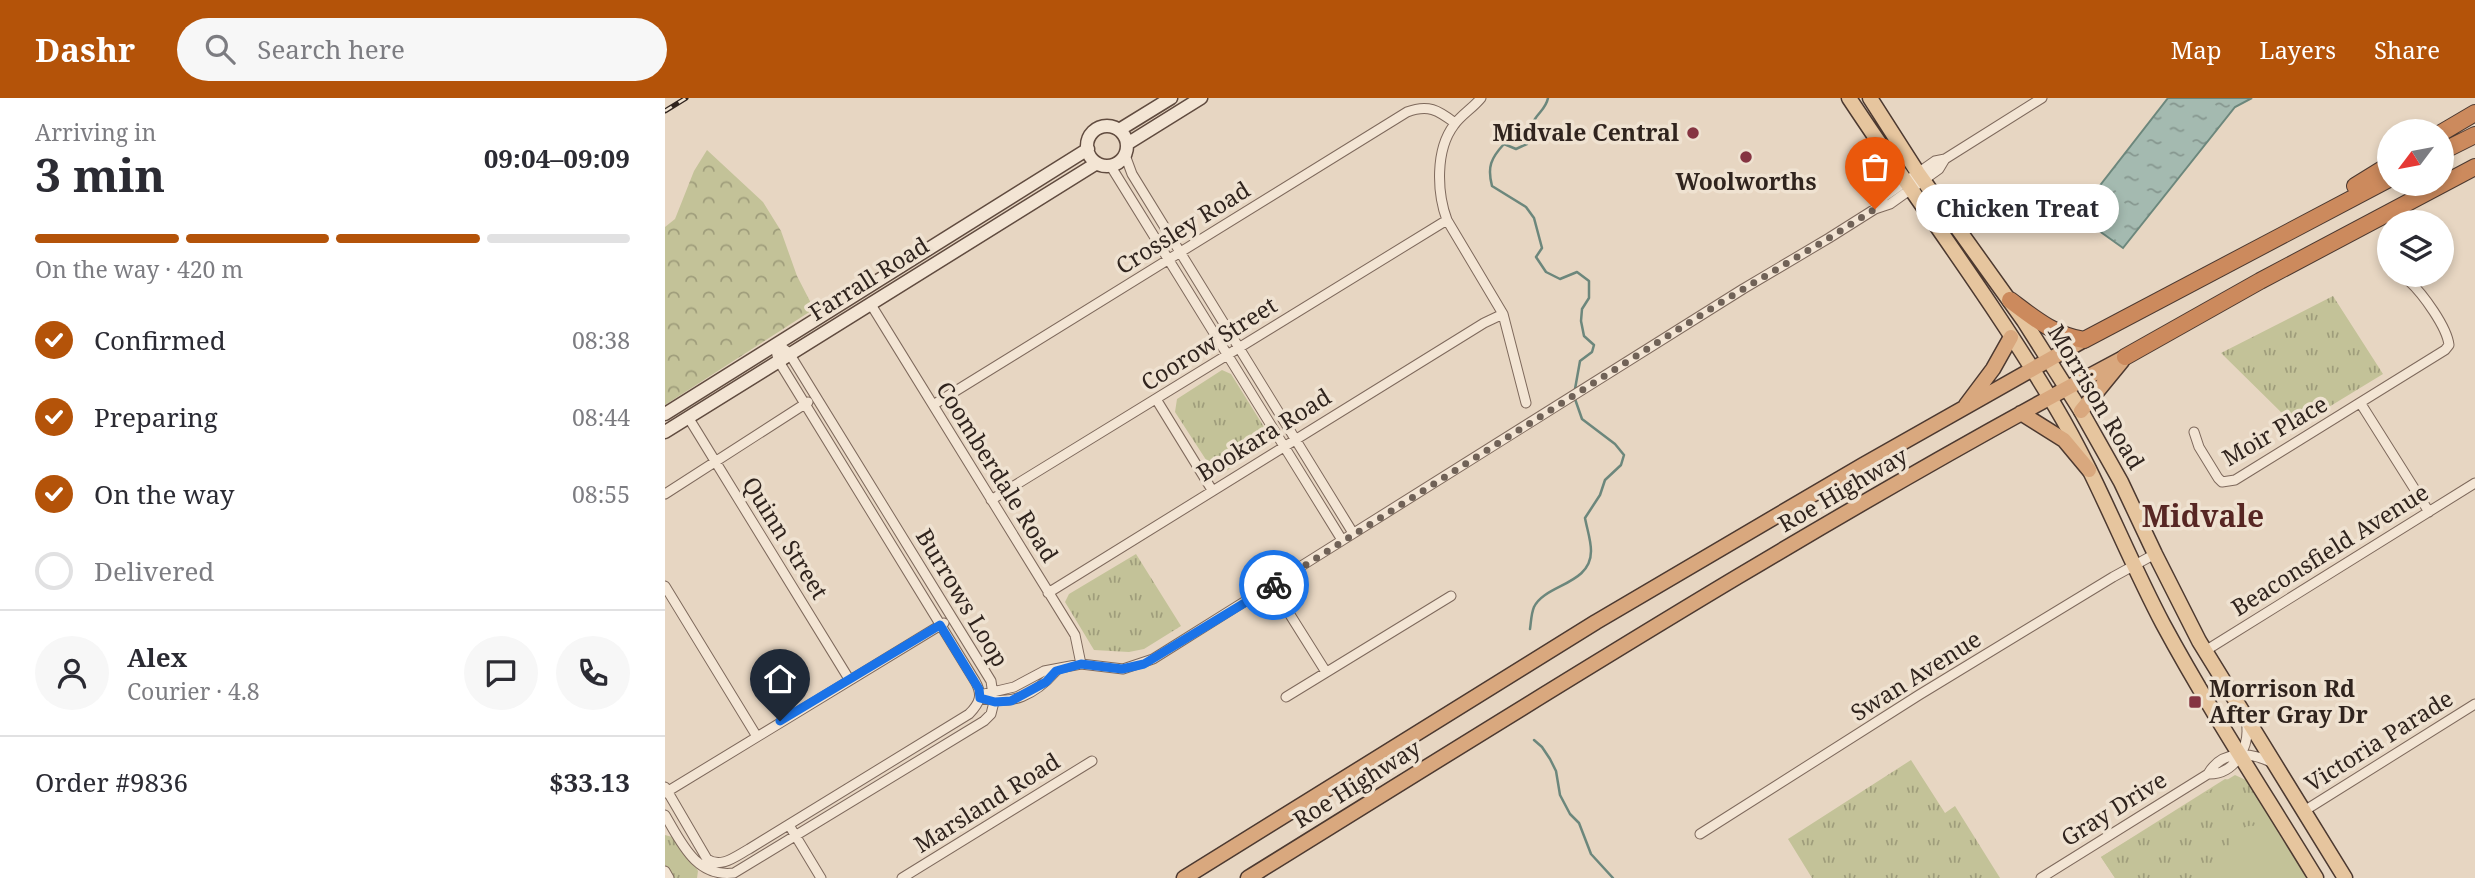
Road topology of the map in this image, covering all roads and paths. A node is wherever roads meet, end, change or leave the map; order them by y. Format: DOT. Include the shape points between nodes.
graph roads {
  1 [pos="1171,98"];
  2 [pos="1201,98"];
  3 [pos="1481,98"];
  4 [pos="1849,98"];
  5 [pos="1870,98"];
  6 [pos="2041,98"];
  7 [pos="2475,113"];
  8 [pos="1143,116"];
  9 [pos="1455,123"];
  10 [pos="2454,125"];
  11 [pos="1151,129"];
  12 [pos="1119,130"];
  13 [pos="2475,135"];
  14 [pos="2454,146"];
  15 [pos="1088,149"];
  16 [pos="1126,149"];
  17 [pos="1103,164"];
  18 [pos="2475,167"];
  19 [pos="2377,172"];
  20 [pos="1921,176"];
  21 [pos="2377,185"];
  22 [pos="1908,186"];
  23 [pos="1149,200"];
  24 [pos="1137,208"];
  25 [pos="1447,220"];
  26 [pos="1181,251"];
  27 [pos="1169,259"];
  28 [pos="2227,263"];
  29 [pos="2415,287"];
  30 [pos="1209,298"];
  31 [pos="2010,300"];
  32 [pos="870,303"];
  33 [pos="1198,305"];
  34 [pos="1503,314"];
  35 [pos="2011,337"];
  36 [pos="2084,340"];
  37 [pos="776,344"];
  38 [pos="1240,347"];
  39 [pos="789,353"];
  40 [pos="1228,354"];
  41 [pos="2125,357"];
  42 [pos="778,360"];
  43 [pos="2050,360"];
  44 [pos="2032,371"];
  45 [pos="2067,388"];
  46 [pos="1267,392"];
  47 [pos="815,397"];
  48 [pos="2050,397"];
  49 [pos="1156,399"];
  50 [pos="1255,399"];
  51 [pos="1526,403"];
  52 [pos="805,404"];
  53 [pos="2361,404"];
  54 [pos="933,405"];
  55 [pos="1963,409"];
  56 [pos="2081,411"];
  57 [pos="2021,413"];
  58 [pos="665,414"];
  59 [pos="688,417"];
  60 [pos="665,432"];
  61 [pos="2194,432"];
  62 [pos="1296,438"];
  63 [pos="844,442"];
  64 [pos="1285,446"];
  65 [pos="833,449"];
  66 [pos="715,461"];
  67 [pos="2089,470"];
  68 [pos="2475,483"];
  69 [pos="870,485"];
  70 [pos="1212,490"];
  71 [pos="859,492"];
  72 [pos="665,494"];
  73 [pos="991,500"];
  74 [pos="2429,512"];
  75 [pos="896,527"];
  76 [pos="1353,533"];
  77 [pos="885,534"];
  78 [pos="1342,540"];
  79 [pos="2155,554"];
  80 [pos="2134,565"];
  81 [pos="922,569"];
  82 [pos="911,576"];
  83 [pos="665,586"];
  84 [pos="1272,586"];
  85 [pos="1048,593"];
  86 [pos="1451,596"];
  87 [pos="951,618"];
  88 [pos="940,625"];
  89 [pos="2206,651"];
  90 [pos="1081,664"];
  91 [pos="1056,671"];
  92 [pos="1326,673"];
  93 [pos="849,680"];
  94 [pos="994,691"];
  95 [pos="980,697"];
  96 [pos="1286,697"];
  97 [pos="995,702"];
  98 [pos="2475,704"];
  99 [pos="2243,713"];
  100 [pos="955,723"];
  101 [pos="756,735"];
  102 [pos="962,735"];
  103 [pos="915,747"];
  104 [pos="2240,755"];
  105 [pos="922,759"];
  106 [pos="1092,761"];
  107 [pos="2274,763"];
  108 [pos="871,774"];
  109 [pos="878,786"];
  110 [pos="666,790"];
  111 [pos="831,799"];
  112 [pos="838,810"];
  113 [pos="2304,811"];
  114 [pos="667,821"];
  115 [pos="789,825"];
  116 [pos="1700,834"];
  117 [pos="796,837"];
  118 [pos="749,849"];
  119 [pos="756,861"];
  120 [pos="713,863"];
  121 [pos="665,871"];
  122 [pos="705,876"];
  123 [pos="669,878"];
  124 [pos="821,878"];
  125 [pos="902,878"];
  126 [pos="1184,878"];
  127 [pos="1248,878"];
  128 [pos="2041,878"];
  129 [pos="2316,878"];
  130 [pos="2345,878"];
  1 -- 8 [label="main road"];
  2 -- 11 [label="main road"];
  3 -- 9 [label="street"];
  4 -- 22 [label="main road, Morrison Road"];
  5 -- 20 [label="main road, Morrison Road"];
  6 -- 20 [label="street" via="1935,161"];
  7 -- 10 [label="highway"];
  8 -- 11 [label="main road"];
  8 -- 12 [label="main road"];
  9 -- 25 [label="street" via="1445,142 1440,181"];
  9 -- 26 [label="street, Crossley Road" via="1430,107 1407,112"];
  11 -- 16 [label="main road"];
  12 -- 15 [label="main road" via="1098,128 1090,136"];
  12 -- 16 [label="main road"];
  13 -- 14 [label="highway"];
  15 -- 17 [label="main road"];
  15 -- 37 [label="main road, Farrall Road"];
  16 -- 17 [label="main road" via="1119,162"];
  16 -- 23 [label="street" via="1132,174"];
  17 -- 24 [label="street"];
  17 -- 32 [label="main road, Farrall Road"];
  18 -- 41 [label="highway, Roe Highway"];
  19 -- 28 [label="highway"];
  20 -- 22 [label="street"];
  20 -- 31 [label="main road, Morrison Road"];
  21 -- 28 [label="highway, Roe Highway"];
  22 -- 35 [label="main road, Morrison Road"];
  22 -- 76 [label="street" via="1890,204 1875,209"];
  23 -- 24 [label="street"];
  23 -- 26 [label="street"];
  24 -- 27 [label="street"];
  25 -- 34 [label="street"];
  25 -- 38 [label="street, Coorow Street"];
  26 -- 27 [label="street, Crossley Road"];
  26 -- 30 [label="street"];
  27 -- 33 [label="street"];
  27 -- 54 [label="street, Crossley Road"];
  28 -- 36 [label="highway, Roe Highway"];
  29 -- 53 [label="street, Moir Place" via="2449,345"];
  30 -- 33 [label="street"];
  30 -- 38 [label="street"];
  31 -- 36 [label="highway" via="2052,331"];
  31 -- 43 [label="main road, Morrison Road"];
  32 -- 39 [label="main road, Farrall Road"];
  32 -- 54 [label="street, Coomberdale Road"];
  33 -- 40 [label="street"];
  34 -- 51 [label="street"];
  34 -- 62 [label="street, Bookara Road"];
  35 -- 44 [label="main road, Morrison Road"];
  35 -- 55 [label="highway"];
  36 -- 43 [label="highway, Roe Highway"];
  37 -- 39 [label="street, Burrows Loop"];
  37 -- 42 [label="street, Burrows Loop"];
  37 -- 58 [label="main road, Farrall Road"];
  38 -- 40 [label="street, Coorow Street"];
  38 -- 46 [label="street"];
  39 -- 42 [label="main road, Farrall Road"];
  39 -- 47 [label="street, Burrows Loop"];
  40 -- 49 [label="street, Coorow Street"];
  40 -- 50 [label="street"];
  41 -- 45 [label="highway, Roe Highway"];
  41 -- 56 [label="highway"];
  42 -- 52 [label="street, Burrows Loop"];
  42 -- 59 [label="main road, Farrall Road"];
  43 -- 44 [label="highway, Roe Highway"];
  43 -- 45 [label="main road, Morrison Road"];
  44 -- 48 [label="main road, Morrison Road"];
  44 -- 55 [label="highway, Roe Highway"];
  45 -- 48 [label="highway, Roe Highway"];
  45 -- 56 [label="main road, Morrison Road"];
  46 -- 50 [label="street"];
  46 -- 62 [label="street"];
  47 -- 52 [label="street"];
  47 -- 63 [label="street, Burrows Loop"];
  48 -- 57 [label="highway, Roe Highway"];
  48 -- 67 [label="main road, Morrison Road"];
  49 -- 70 [label="street"];
  49 -- 73 [label="street, Coorow Street"];
  50 -- 64 [label="street"];
  52 -- 65 [label="street, Burrows Loop"];
  52 -- 66 [label="street"];
  53 -- 61 [label="street, Moir Place" via="2227,482 2218,478"];
  53 -- 74 [label="street, Moir Place"];
  54 -- 73 [label="street, Coomberdale Road"];
  55 -- 126 [label="highway, Roe Highway" via="1608,615"];
  56 -- 79 [label="main road, Morrison Road" via="2122,482"];
  57 -- 67 [label="highway" via="2064,440"];
  57 -- 127 [label="highway, Roe Highway" via="1639,637"];
  59 -- 60 [label="main road, Farrall Road"];
  59 -- 66 [label="street, Quinn Street"];
  62 -- 64 [label="street, Bookara Road"];
  62 -- 76 [label="street"];
  63 -- 65 [label="street"];
  63 -- 69 [label="street, Burrows Loop"];
  64 -- 70 [label="street, Bookara Road"];
  64 -- 78 [label="street"];
  65 -- 71 [label="street, Burrows Loop"];
  66 -- 72 [label="street"];
  66 -- 93 [label="street, Quinn Street"];
  67 -- 80 [label="main road, Morrison Road"];
  68 -- 74 [label="street, Beaconsfield Avenue"];
  69 -- 71 [label="street"];
  69 -- 75 [label="street, Burrows Loop"];
  70 -- 85 [label="street, Bookara Road"];
  71 -- 77 [label="street, Burrows Loop"];
  73 -- 85 [label="street, Coomberdale Road"];
  74 -- 89 [label="street, Beaconsfield Avenue"];
  75 -- 77 [label="street"];
  75 -- 81 [label="street, Burrows Loop"];
  76 -- 78 [label="street"];
  77 -- 82 [label="street, Burrows Loop"];
  78 -- 84 [label="street"];
  79 -- 80 [label="street, Swan Avenue"];
  79 -- 89 [label="main road, Morrison Road"];
  80 -- 104 [label="main road, Morrison Road" via="2164,626"];
  80 -- 116 [label="street, Swan Avenue"];
  81 -- 82 [label="street"];
  81 -- 87 [label="street, Burrows Loop"];
  82 -- 88 [label="street, Burrows Loop"];
  83 -- 101 [label="street"];
  84 -- 90 [label="street" via="1144,664 1122,669"];
  84 -- 92 [label="street"];
  85 -- 90 [label="street, Coomberdale Road" via="1075,635"];
  86 -- 92 [label="street"];
  87 -- 88 [label="street"];
  87 -- 94 [label="street, Burrows Loop"];
  88 -- 93 [label="street"];
  88 -- 95 [label="street, Burrows Loop"];
  89 -- 99 [label="main road, Morrison Road"];
  90 -- 91 [label="street"];
  91 -- 94 [label="street" via="1039,672 1014,687"];
  91 -- 97 [label="street" via="1020,698"];
  92 -- 96 [label="street"];
  93 -- 101 [label="street"];
  94 -- 95 [label="street"];
  94 -- 97 [label="street, Burrows Loop"];
  95 -- 97 [label="street"];
  95 -- 100 [label="street, Burrows Loop" via="976,707"];
  97 -- 102 [label="street, Burrows Loop" via="984,721"];
  98 -- 113 [label="street, Victoria Parade"];
  99 -- 104 [label="street" via="2248,730"];
  99 -- 107 [label="main road, Morrison Road"];
  100 -- 102 [label="street"];
  100 -- 103 [label="street, Burrows Loop"];
  101 -- 110 [label="street"];
  102 -- 105 [label="street, Burrows Loop"];
  103 -- 105 [label="street"];
  103 -- 108 [label="street, Burrows Loop"];
  104 -- 107 [label="street"];
  104 -- 128 [label="street, Gray Drive" via="2237,762 2208,774"];
  104 -- 129 [label="main road, Morrison Road"];
  105 -- 109 [label="street, Burrows Loop"];
  106 -- 125 [label="street, Marsland Road"];
  107 -- 113 [label="main road, Morrison Road"];
  108 -- 109 [label="street"];
  108 -- 111 [label="street, Burrows Loop"];
  109 -- 112 [label="street, Burrows Loop"];
  110 -- 120 [label="street"];
  111 -- 112 [label="street"];
  111 -- 115 [label="street, Burrows Loop"];
  112 -- 117 [label="street, Burrows Loop"];
  113 -- 130 [label="main road, Morrison Road"];
  114 -- 122 [label="street"];
  115 -- 117 [label="street"];
  115 -- 118 [label="street, Burrows Loop"];
  117 -- 119 [label="street, Burrows Loop"];
  117 -- 124 [label="street"];
  118 -- 119 [label="street"];
  118 -- 120 [label="street, Burrows Loop"];
  119 -- 122 [label="street, Burrows Loop" via="728,875"];
  120 -- 122 [label="street"];
  121 -- 123 [label="street"];
}
